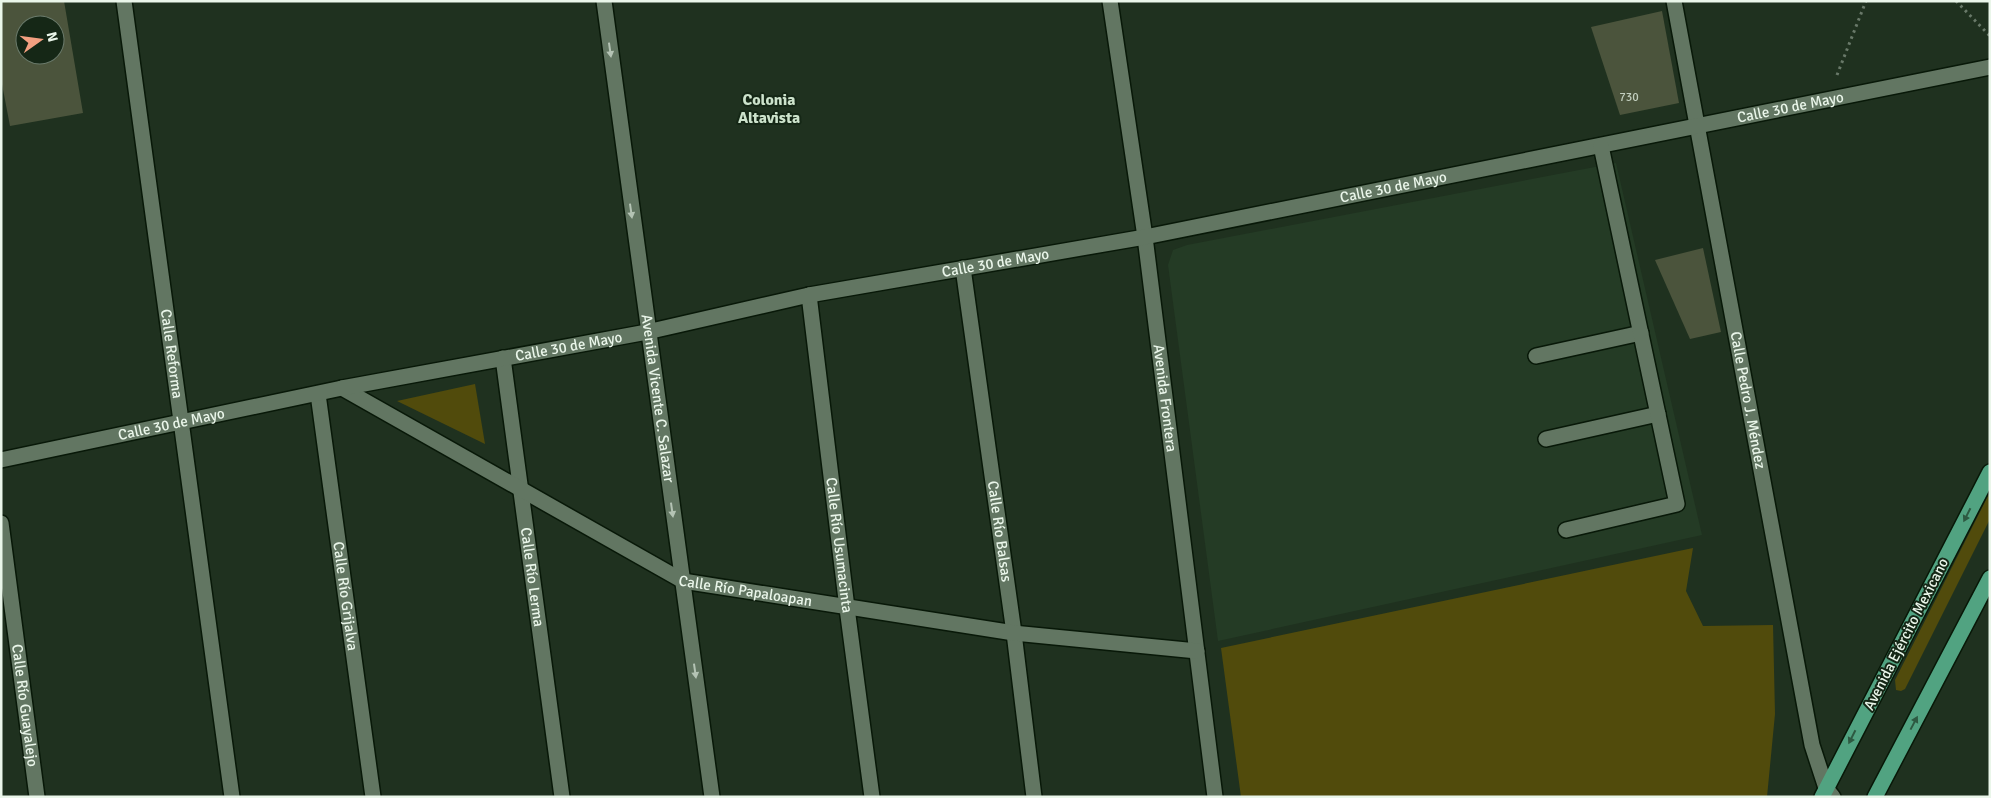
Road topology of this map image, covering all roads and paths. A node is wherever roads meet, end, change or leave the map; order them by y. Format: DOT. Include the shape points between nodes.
graph roads {
  1 [pos="124,1"];
  2 [pos="604,1"];
  3 [pos="1110,1"];
  4 [pos="1674,1"];
  5 [pos="1866,1"];
  6 [pos="1956,1"];
  7 [pos="1990,36"];
  8 [pos="1990,67"];
  9 [pos="1828,100"];
  10 [pos="1695,127"];
  11 [pos="1601,146"];
  12 [pos="1145,237"];
  13 [pos="963,268"];
  14 [pos="809,296"];
  15 [pos="647,332"];
  16 [pos="1641,333"];
  17 [pos="1536,356"];
  18 [pos="503,358"];
  19 [pos="342,388"];
  20 [pos="318,394"];
  21 [pos="1658,414"];
  22 [pos="182,423"];
  23 [pos="1546,439"];
  24 [pos="1,460"];
  25 [pos="1990,472"];
  26 [pos="519,487"];
  27 [pos="1,523"];
  28 [pos="1566,530"];
  29 [pos="1990,578"];
  30 [pos="682,581"];
  31 [pos="847,608"];
  32 [pos="1014,633"];
  33 [pos="1197,651"];
  34 [pos="1827,794"];
  35 [pos="37,797"];
  36 [pos="232,797"];
  37 [pos="372,797"];
  38 [pos="562,797"];
  39 [pos="712,797"];
  40 [pos="872,797"];
  41 [pos="1034,797"];
  42 [pos="1215,797"];
  43 [pos="1875,797"];
  1 -- 22 [label="street, Calle Reforma"];
  2 -- 15 [label="street, Avenida Vicente C. Salazar, one-way"];
  3 -- 12 [label="street, Avenida Frontera"];
  4 -- 10 [label="street, Calle Pedro J. Méndez"];
  5 -- 9 [label="path"];
  6 -- 7 [label="path"];
  8 -- 9 [label="street, Calle 30 de Mayo"];
  9 -- 10 [label="street, Calle 30 de Mayo"];
  10 -- 11 [label="street, Calle 30 de Mayo"];
  10 -- 34 [label="street, Calle Pedro J. Méndez" via="1800,687 1812,745"];
  11 -- 12 [label="street, Calle 30 de Mayo"];
  11 -- 16 [label="street"];
  12 -- 13 [label="street, Calle 30 de Mayo"];
  12 -- 33 [label="street, Avenida Frontera"];
  13 -- 14 [label="street, Calle 30 de Mayo"];
  13 -- 32 [label="street, Calle Río Balsas"];
  14 -- 15 [label="street, Calle 30 de Mayo"];
  14 -- 31 [label="street, Calle Río Usumacinta"];
  15 -- 18 [label="street, Calle 30 de Mayo"];
  15 -- 30 [label="street, Avenida Vicente C. Salazar, one-way"];
  16 -- 17 [label="street"];
  16 -- 21 [label="street"];
  18 -- 19 [label="street, Calle 30 de Mayo"];
  18 -- 26 [label="street, Calle Río Lerma"];
  19 -- 20 [label="street, Calle 30 de Mayo"];
  19 -- 26 [label="street, Calle Río Papaloapan"];
  20 -- 22 [label="street, Calle 30 de Mayo"];
  20 -- 37 [label="street, Calle Río Grijalva"];
  21 -- 23 [label="street"];
  21 -- 28 [label="street" via="1677,504"];
  22 -- 24 [label="street, Calle 30 de Mayo"];
  22 -- 36 [label="street, Calle Reforma"];
  25 -- 34 [label="main road, Avenida Ejército Mexicano, one-way"];
  26 -- 30 [label="street, Calle Río Papaloapan"];
  26 -- 38 [label="street, Calle Río Lerma"];
  27 -- 35 [label="street, Calle Río Guayalejo"];
  43 -- 29 [label="main road, one-way"];
  30 -- 31 [label="street, Calle Río Papaloapan"];
  30 -- 39 [label="street, Avenida Vicente C. Salazar, one-way"];
  31 -- 32 [label="street, Calle Río Papaloapan"];
  31 -- 40 [label="street, Calle Río Usumacinta"];
  32 -- 33 [label="street, Calle Río Papaloapan"];
  32 -- 41 [label="street, Calle Río Balsas"];
  33 -- 42 [label="street, Avenida Frontera"];
}
